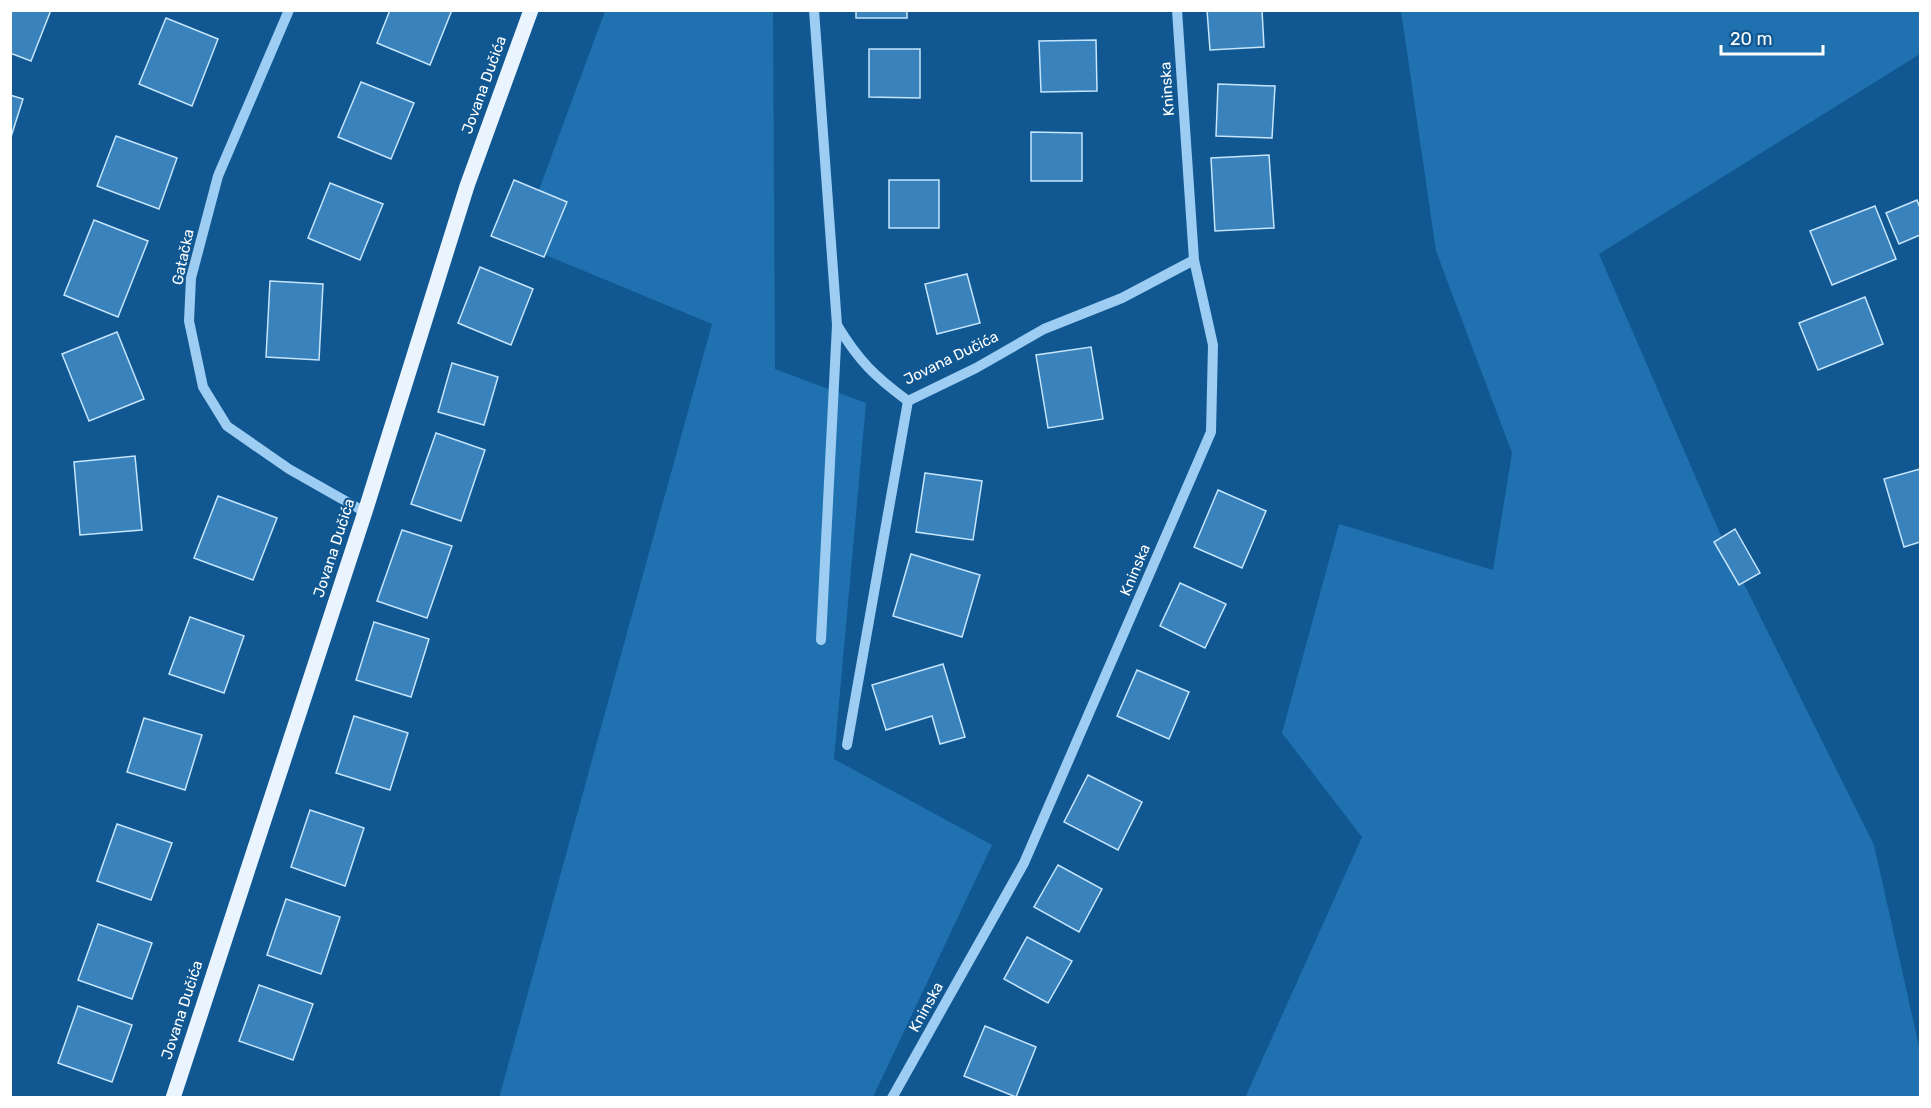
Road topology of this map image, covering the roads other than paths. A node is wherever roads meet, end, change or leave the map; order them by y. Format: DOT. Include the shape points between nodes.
graph roads {
  1 [pos="289,10"];
  2 [pos="531,10"];
  3 [pos="814,10"];
  4 [pos="1177,10"];
  5 [pos="1194,260"];
  6 [pos="837,325"];
  7 [pos="908,401"];
  8 [pos="365,512"];
  9 [pos="821,640"];
  10 [pos="847,745"];
  11 [pos="173,1098"];
  12 [pos="892,1098"];
  1 -- 8 [label="street, Gatačka" via="218,176 191,278 189,321 203,387 227,426 289,469"];
  2 -- 8 [label="main road, Jovana Dučića" via="467,186"];
  3 -- 6 [label="street, Jovana Dučića"];
  4 -- 5 [label="street, Kninska"];
  5 -- 7 [label="street, Jovana Dučića" via="1122,298 1044,329"];
  5 -- 12 [label="street, Kninska" via="1213,345 1211,432 1024,863"];
  6 -- 7 [label="street, Jovana Dučića" via="856,357"];
  6 -- 9 [label="street"];
  7 -- 10 [label="street"];
  8 -- 11 [label="main road, Jovana Dučića"];
}
